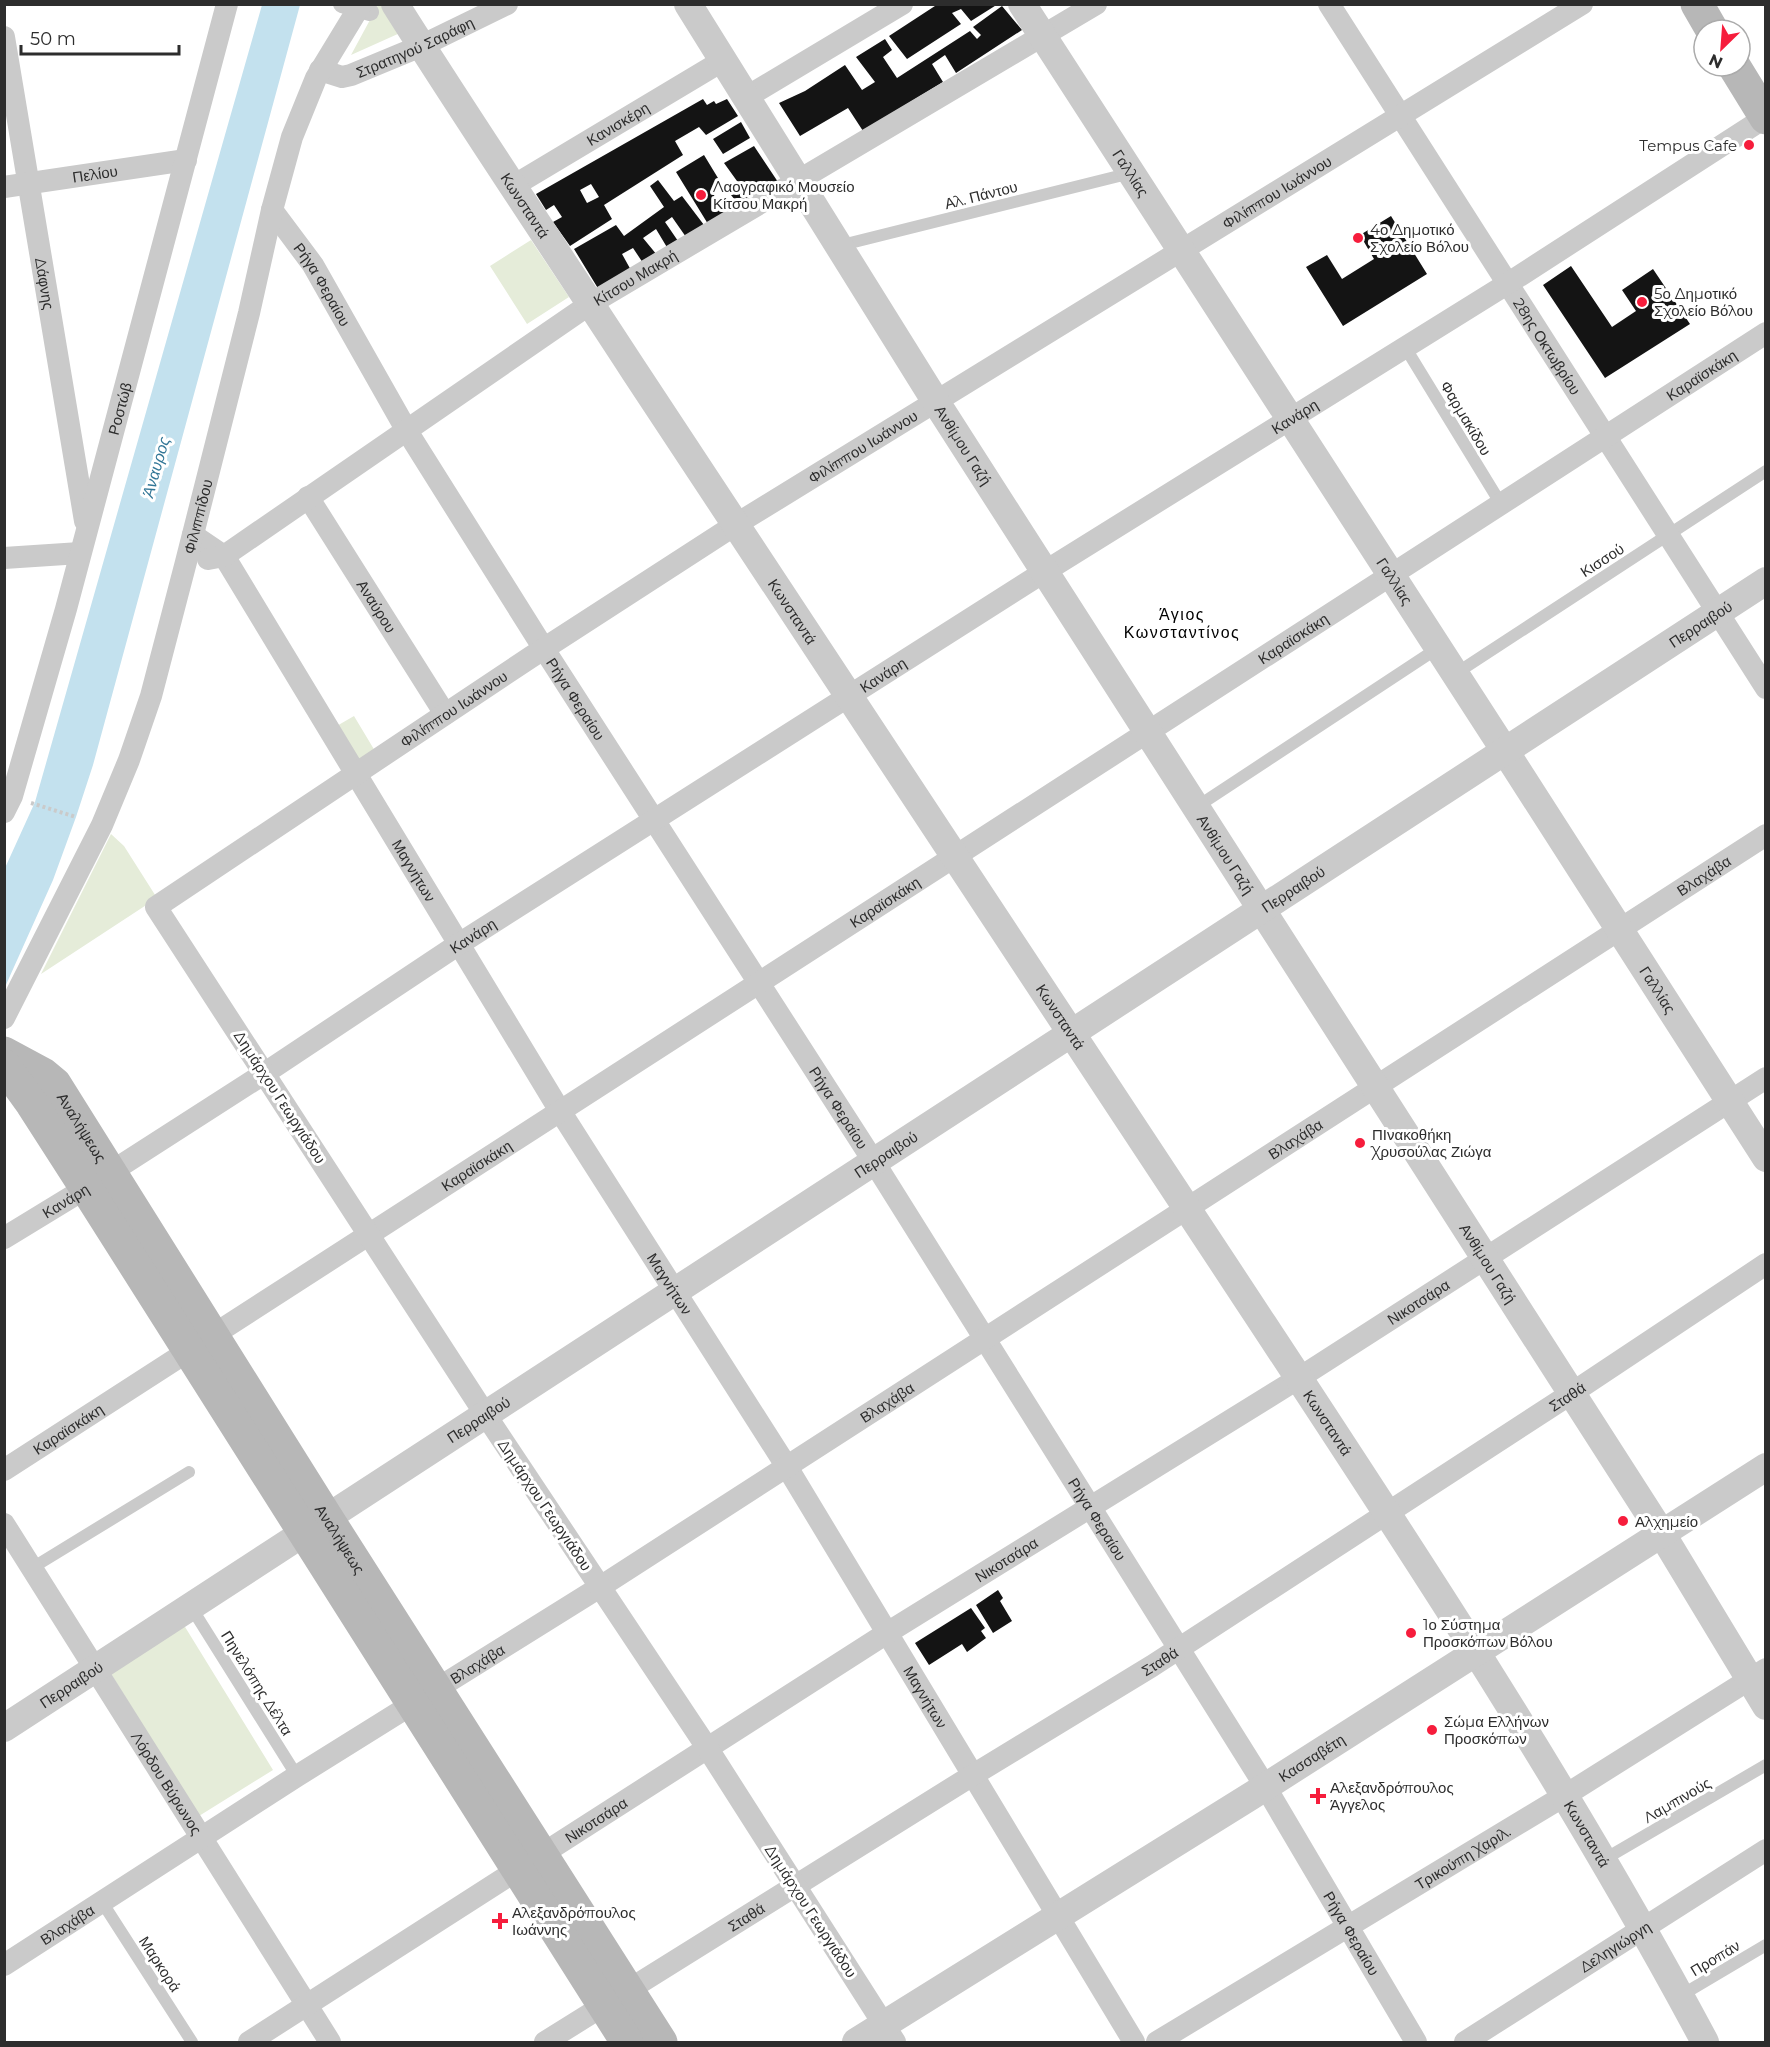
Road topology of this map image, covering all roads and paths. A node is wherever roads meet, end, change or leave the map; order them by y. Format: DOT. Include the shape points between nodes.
graph roads {
  1 [pos="228,4"];
  2 [pos="507,4"];
  3 [pos="688,4"];
  4 [pos="902,4"];
  5 [pos="1022,4"];
  6 [pos="1096,4"];
  7 [pos="1329,4"];
  8 [pos="1582,4"];
  9 [pos="1697,4"];
  10 [pos="365,7"];
  11 [pos="1705,18"];
  12 [pos="4,37"];
  13 [pos="1043,37"];
  14 [pos="421,46"];
  15 [pos="722,61"];
  16 [pos="320,70"];
  17 [pos="1741,78"];
  18 [pos="745,98"];
  19 [pos="1401,116"];
  20 [pos="1765,118"];
  21 [pos="186,160"];
  22 [pos="1131,173"];
  23 [pos="798,182"];
  24 [pos="29,183"];
  25 [pos="513,186"];
  26 [pos="4,187"];
  27 [pos="272,210"];
  28 [pos="838,246"];
  29 [pos="1181,251"];
  30 [pos="1508,284"];
  31 [pos="591,304"];
  32 [pos="1766,333"];
  33 [pos="1405,347"];
  34 [pos="936,402"];
  35 [pos="1289,419"];
  36 [pos="407,431"];
  37 [pos="1605,436"];
  38 [pos="1766,471"];
  39 [pos="308,497"];
  40 [pos="1501,504"];
  41 [pos="735,525"];
  42 [pos="86,529"];
  43 [pos="193,535"];
  44 [pos="1668,535"];
  45 [pos="80,553"];
  46 [pos="224,556"];
  47 [pos="4,558"];
  48 [pos="186,562"];
  49 [pos="1044,572"];
  50 [pos="1390,575"];
  51 [pos="1766,581"];
  52 [pos="1718,613"];
  53 [pos="1438,648"];
  54 [pos="544,649"];
  55 [pos="1455,674"];
  56 [pos="1766,688"];
  57 [pos="848,697"];
  58 [pos="446,714"];
  59 [pos="1147,732"];
  60 [pos="1505,751"];
  61 [pos="356,774"];
  62 [pos="11,801"];
  63 [pos="1195,808"];
  64 [pos="76,817"];
  65 [pos="655,820"];
  66 [pos="1766,835"];
  67 [pos="954,857"];
  68 [pos="156,907"];
  69 [pos="1261,910"];
  70 [pos="1619,931"];
  71 [pos="459,944"];
  72 [pos="758,983"];
  73 [pos="4,1018"];
  74 [pos="1071,1033"];
  75 [pos="4,1053"];
  76 [pos="4,1065"];
  77 [pos="265,1072"];
  78 [pos="1766,1078"];
  79 [pos="1376,1087"];
  80 [pos="1729,1102"];
  81 [pos="560,1111"];
  82 [pos="1766,1158"];
  83 [pos="874,1162"];
  84 [pos="98,1180"];
  85 [pos="1188,1208"];
  86 [pos="368,1234"];
  87 [pos="4,1238"];
  88 [pos="1485,1258"];
  89 [pos="1766,1264"];
  90 [pos="675,1291"];
  91 [pos="984,1339"];
  92 [pos="200,1343"];
  93 [pos="1299,1378"];
  94 [pos="1572,1393"];
  95 [pos="485,1414"];
  96 [pos="787,1467"];
  97 [pos="1766,1467"];
  98 [pos="4,1470"];
  99 [pos="189,1473"];
  100 [pos="1090,1506"];
  101 [pos="1387,1514"];
  102 [pos="4,1524"];
  103 [pos="315,1525"];
  104 [pos="1662,1534"];
  105 [pos="32,1568"];
  106 [pos="600,1587"];
  107 [pos="191,1606"];
  108 [pos="887,1633"];
  109 [pos="1179,1649"];
  110 [pos="1476,1653"];
  111 [pos="94,1669"];
  112 [pos="1758,1674"];
  113 [pos="424,1698"];
  114 [pos="1766,1706"];
  115 [pos="4,1728"];
  116 [pos="708,1749"];
  117 [pos="1766,1765"];
  118 [pos="973,1775"];
  119 [pos="297,1776"];
  120 [pos="1265,1786"];
  121 [pos="1564,1796"];
  122 [pos="201,1838"];
  123 [pos="1766,1850"];
  124 [pos="1603,1860"];
  125 [pos="529,1864"];
  126 [pos="795,1887"];
  127 [pos="102,1902"];
  128 [pos="1058,1916"];
  129 [pos="1348,1926"];
  130 [pos="1643,1929"];
  131 [pos="1766,1945"];
  132 [pos="4,1965"];
  133 [pos="1680,1996"];
  134 [pos="616,1999"];
  135 [pos="307,2006"];
  136 [pos="890,2034"];
  137 [pos="192,2043"];
  138 [pos="249,2043"];
  139 [pos="330,2043"];
  140 [pos="545,2043"];
  141 [pos="627,2043"];
  142 [pos="661,2043"];
  143 [pos="856,2043"];
  144 [pos="1134,2043"];
  145 [pos="1157,2043"];
  146 [pos="1416,2043"];
  147 [pos="1465,2043"];
  148 [pos="1705,2043"];
  1 -- 21 [label="street, Ροστώβ"];
  2 -- 14 [label="street, Στρατηγού Σαράφη"];
  3 -- 15 [label="street, Ανθίμου Γαζή"];
  4 -- 18 [label="street"];
  5 -- 13 [label="street, Γαλλίας"];
  6 -- 13 [label="street, Κίτσου Μακρή"];
  7 -- 19 [label="street, 28ης Οκτωβρίου"];
  8 -- 19 [label="street, Φιλίππου Ιωάννου"];
  9 -- 11 [label="main road"];
  10 -- 14 [label="street, Κωνσταντά"];
  10 -- 16 [label="street, Φιλιππίδου"];
  12 -- 24 [label="street, Δάφνης"];
  13 -- 22 [label="street, Γαλλίας"];
  13 -- 23 [label="street, Κίτσου Μακρή"];
  14 -- 16 [label="street, Στρατηγού Σαράφη" via="351,75 337,76"];
  14 -- 25 [label="street, Κωνσταντά"];
  15 -- 18 [label="street, Ανθίμου Γαζή"];
  15 -- 25 [label="street, Κανισκέρη"];
  16 -- 27 [label="street, Φιλιππίδου" via="292,137"];
  17 -- 20 [label="main road"];
  18 -- 23 [label="street, Ανθίμου Γαζή"];
  19 -- 29 [label="street, Φιλίππου Ιωάννου"];
  19 -- 30 [label="street, 28ης Οκτωβρίου"];
  20 -- 30 [label="street, Κανάρη"];
  21 -- 24 [label="street, Πελίου"];
  21 -- 42 [label="street, Ροστώβ"];
  22 -- 28 [label="lane, Αλ. Πάντου"];
  22 -- 29 [label="street, Γαλλίας"];
  23 -- 28 [label="street, Ανθίμου Γαζή"];
  23 -- 31 [label="street, Κίτσου Μακρή"];
  24 -- 26 [label="street, Πελίου"];
  24 -- 42 [label="street, Δάφνης"];
  25 -- 31 [label="street, Κωνσταντά"];
  27 -- 36 [label="street, Ρήγα Φεραίου" via="313,265"];
  27 -- 43 [label="street, Φιλιππίδου"];
  28 -- 34 [label="street, Ανθίμου Γαζή"];
  29 -- 34 [label="street, Φιλίππου Ιωάννου"];
  29 -- 35 [label="street, Γαλλίας"];
  30 -- 33 [label="street, Κανάρη"];
  30 -- 37 [label="street, 28ης Οκτωβρίου"];
  31 -- 36 [label="street, Κίτσου Μακρή"];
  31 -- 41 [label="street, Κωνσταντά"];
  32 -- 37 [label="street, Καραϊσκάκη"];
  33 -- 35 [label="street, Κανάρη"];
  33 -- 40 [label="lane, Φαρμακίδου"];
  34 -- 41 [label="street, Φιλίππου Ιωάννου"];
  34 -- 49 [label="street, Ανθίμου Γαζή"];
  35 -- 49 [label="street, Κανάρη"];
  35 -- 50 [label="street, Γαλλίας"];
  36 -- 39 [label="street, Κίτσου Μακρή"];
  36 -- 54 [label="street, Ρήγα Φεραίου"];
  37 -- 40 [label="street, Καραϊσκάκη"];
  37 -- 44 [label="street, 28ης Οκτωβρίου"];
  38 -- 44 [label="lane, Κισσού"];
  39 -- 46 [label="street, Κίτσου Μακρή"];
  39 -- 58 [label="street, Αναύρου"];
  40 -- 50 [label="street, Καραϊσκάκη"];
  41 -- 54 [label="street, Φιλίππου Ιωάννου"];
  41 -- 57 [label="street, Κωνσταντά"];
  42 -- 45 [label="street, Ροστώβ"];
  43 -- 46 [label="street, Μαγνήτων"];
  43 -- 48 [label="street, Φιλιππίδου"];
  44 -- 52 [label="street, 28ης Οκτωβρίου"];
  44 -- 55 [label="lane, Κισσού"];
  45 -- 47 [label="street"];
  45 -- 62 [label="street, Ροστώβ"];
  46 -- 48 [label="street, Κίτσου Μακρή"];
  46 -- 61 [label="street, Μαγνήτων"];
  48 -- 73 [label="street, Φιλιππίδου" via="151,696 121,784"];
  49 -- 57 [label="street, Κανάρη"];
  49 -- 59 [label="street, Ανθίμου Γαζή"];
  50 -- 53 [label="street, Γαλλίας"];
  50 -- 59 [label="street, Καραϊσκάκη"];
  51 -- 52 [label="street, Περραιβού"];
  52 -- 56 [label="street, 28ης Οκτωβρίου"];
  52 -- 60 [label="street, Περραιβού"];
  53 -- 55 [label="street, Γαλλίας"];
  53 -- 63 [label="lane"];
  54 -- 58 [label="street, Φιλίππου Ιωάννου"];
  54 -- 65 [label="street, Ρήγα Φεραίου"];
  55 -- 60 [label="street, Γαλλίας"];
  57 -- 65 [label="street, Κανάρη"];
  57 -- 67 [label="street, Κωνσταντά"];
  58 -- 61 [label="street, Φιλίππου Ιωάννου"];
  59 -- 63 [label="street, Ανθίμου Γαζή"];
  59 -- 67 [label="street, Καραϊσκάκη"];
  60 -- 69 [label="street, Περραιβού"];
  60 -- 70 [label="street, Γαλλίας"];
  61 -- 68 [label="street, Φιλίππου Ιωάννου"];
  61 -- 71 [label="street, Μαγνήτων"];
  62 -- 64 [label="path"];
  63 -- 69 [label="street, Ανθίμου Γαζή"];
  65 -- 71 [label="street, Κανάρη"];
  65 -- 72 [label="street, Ρήγα Φεραίου"];
  66 -- 70 [label="street, Βλαχάβα"];
  67 -- 72 [label="street, Καραϊσκάκη"];
  67 -- 74 [label="street, Κωνσταντά"];
  68 -- 77 [label="street, Δημάρχου Γεωργιάδου"];
  69 -- 74 [label="street, Περραιβού"];
  69 -- 79 [label="street, Ανθίμου Γαζή"];
  70 -- 79 [label="street, Βλαχάβα"];
  70 -- 80 [label="street, Γαλλίας"];
  71 -- 77 [label="street, Κανάρη"];
  71 -- 81 [label="street, Μαγνήτων"];
  72 -- 81 [label="street, Καραϊσκάκη"];
  72 -- 83 [label="street, Ρήγα Φεραίου"];
  74 -- 83 [label="street, Περραιβού"];
  74 -- 85 [label="street, Κωνσταντά"];
  75 -- 84 [label="main road, Αναλήψεως" via="55,1084"];
  76 -- 84 [label="main road, Αναλήψεως" via="32,1104"];
  77 -- 84 [label="street, Κανάρη"];
  77 -- 86 [label="street, Δημάρχου Γεωργιάδου"];
  78 -- 80 [label="street, Νικοτσάρα"];
  79 -- 85 [label="street, Βλαχάβα"];
  79 -- 88 [label="street, Ανθίμου Γαζή"];
  80 -- 82 [label="street, Γαλλίας"];
  80 -- 88 [label="street, Νικοτσάρα"];
  81 -- 86 [label="street, Καραϊσκάκη"];
  81 -- 90 [label="street, Μαγνήτων"];
  83 -- 90 [label="street, Περραιβού"];
  83 -- 91 [label="street, Ρήγα Φεραίου"];
  84 -- 87 [label="street, Κανάρη"];
  84 -- 92 [label="main road, Αναλήψεως"];
  85 -- 91 [label="street, Βλαχάβα"];
  85 -- 93 [label="street, Κωνσταντά"];
  86 -- 92 [label="street, Καραϊσκάκη"];
  86 -- 95 [label="street, Δημάρχου Γεωργιάδου"];
  88 -- 93 [label="street, Νικοτσάρα"];
  88 -- 94 [label="street, Ανθίμου Γαζή"];
  89 -- 94 [label="street, Σταθά"];
  90 -- 95 [label="street, Περραιβού"];
  90 -- 96 [label="street, Μαγνήτων"];
  91 -- 96 [label="street, Βλαχάβα"];
  91 -- 100 [label="street, Ρήγα Φεραίου"];
  92 -- 98 [label="street, Καραϊσκάκη"];
  92 -- 103 [label="main road, Αναλήψεως"];
  93 -- 100 [label="street, Νικοτσάρα"];
  93 -- 101 [label="street, Κωνσταντά"];
  94 -- 101 [label="street, Σταθά"];
  94 -- 104 [label="street, Ανθίμου Γαζή"];
  95 -- 103 [label="street, Περραιβού"];
  95 -- 106 [label="street, Δημάρχου Γεωργιάδου"];
  96 -- 106 [label="street, Βλαχάβα"];
  96 -- 108 [label="street, Μαγνήτων"];
  97 -- 104 [label="street, Κασσαβέτη"];
  99 -- 105 [label="lane"];
  100 -- 108 [label="street, Νικοτσάρα"];
  100 -- 109 [label="street, Ρήγα Φεραίου"];
  101 -- 109 [label="street, Σταθά"];
  101 -- 110 [label="street, Κωνσταντά"];
  102 -- 105 [label="street, Λόρδου Βύρωνος"];
  103 -- 107 [label="street, Περραιβού"];
  103 -- 113 [label="main road, Αναλήψεως"];
  104 -- 110 [label="street, Κασσαβέτη"];
  104 -- 112 [label="street, Ανθίμου Γαζή"];
  105 -- 111 [label="street, Λόρδου Βύρωνος"];
  106 -- 113 [label="street, Βλαχάβα"];
  106 -- 116 [label="street, Δημάρχου Γεωργιάδου"];
  107 -- 111 [label="street, Περραιβού"];
  107 -- 119 [label="lane, Πηνελόπης Δέλτα"];
  108 -- 116 [label="street, Νικοτσάρα"];
  108 -- 118 [label="street, Μαγνήτων"];
  109 -- 118 [label="street, Σταθά"];
  109 -- 120 [label="street, Ρήγα Φεραίου"];
  110 -- 120 [label="street, Κασσαβέτη"];
  110 -- 121 [label="street, Κωνσταντά"];
  111 -- 115 [label="street, Περραιβού"];
  111 -- 122 [label="street, Λόρδου Βύρωνος"];
  112 -- 114 [label="street, Ανθίμου Γαζή"];
  112 -- 121 [label="street, Τρικούπη Χαριλ."];
  113 -- 119 [label="street, Βλαχάβα"];
  113 -- 125 [label="main road, Αναλήψεως"];
  116 -- 125 [label="street, Νικοτσάρα"];
  116 -- 126 [label="street, Δημάρχου Γεωργιάδου"];
  117 -- 124 [label="lane, Λαμπινούς"];
  118 -- 126 [label="street, Σταθά"];
  118 -- 128 [label="street, Μαγνήτων"];
  119 -- 122 [label="street, Βλαχάβα"];
  120 -- 128 [label="street, Κασσαβέτη"];
  120 -- 129 [label="street, Ρήγα Φεραίου"];
  121 -- 124 [label="street, Κωνσταντά"];
  121 -- 129 [label="street, Τρικούπη Χαριλ."];
  122 -- 127 [label="street, Βλαχάβα"];
  122 -- 135 [label="street, Λόρδου Βύρωνος"];
  123 -- 130 [label="street, Δεληγιώργη"];
  124 -- 130 [label="street, Κωνσταντά"];
  125 -- 134 [label="main road, Αναλήψεως"];
  125 -- 135 [label="street, Νικοτσάρα"];
  126 -- 134 [label="street, Σταθά"];
  126 -- 136 [label="street, Δημάρχου Γεωργιάδου"];
  127 -- 132 [label="street, Βλαχάβα"];
  127 -- 137 [label="lane, Μαρκορά"];
  128 -- 136 [label="street, Κασσαβέτη"];
  128 -- 144 [label="street, Μαγνήτων"];
  129 -- 145 [label="street, Τρικούπη Χαριλ."];
  129 -- 146 [label="street, Ρήγα Φεραίου"];
  130 -- 133 [label="street, Κωνσταντά"];
  130 -- 147 [label="street, Δεληγιώργη"];
  131 -- 133 [label="lane, Προπάν"];
  133 -- 148 [label="street, Κωνσταντά"];
  134 -- 140 [label="street, Σταθά"];
  134 -- 141 [label="main road, Αναλήψεως"];
  134 -- 142 [label="main road, Αναλήψεως"];
  135 -- 138 [label="street, Νικοτσάρα"];
  135 -- 139 [label="street, Λόρδου Βύρωνος"];
  136 -- 143 [label="street, Κασσαβέτη"];
}
